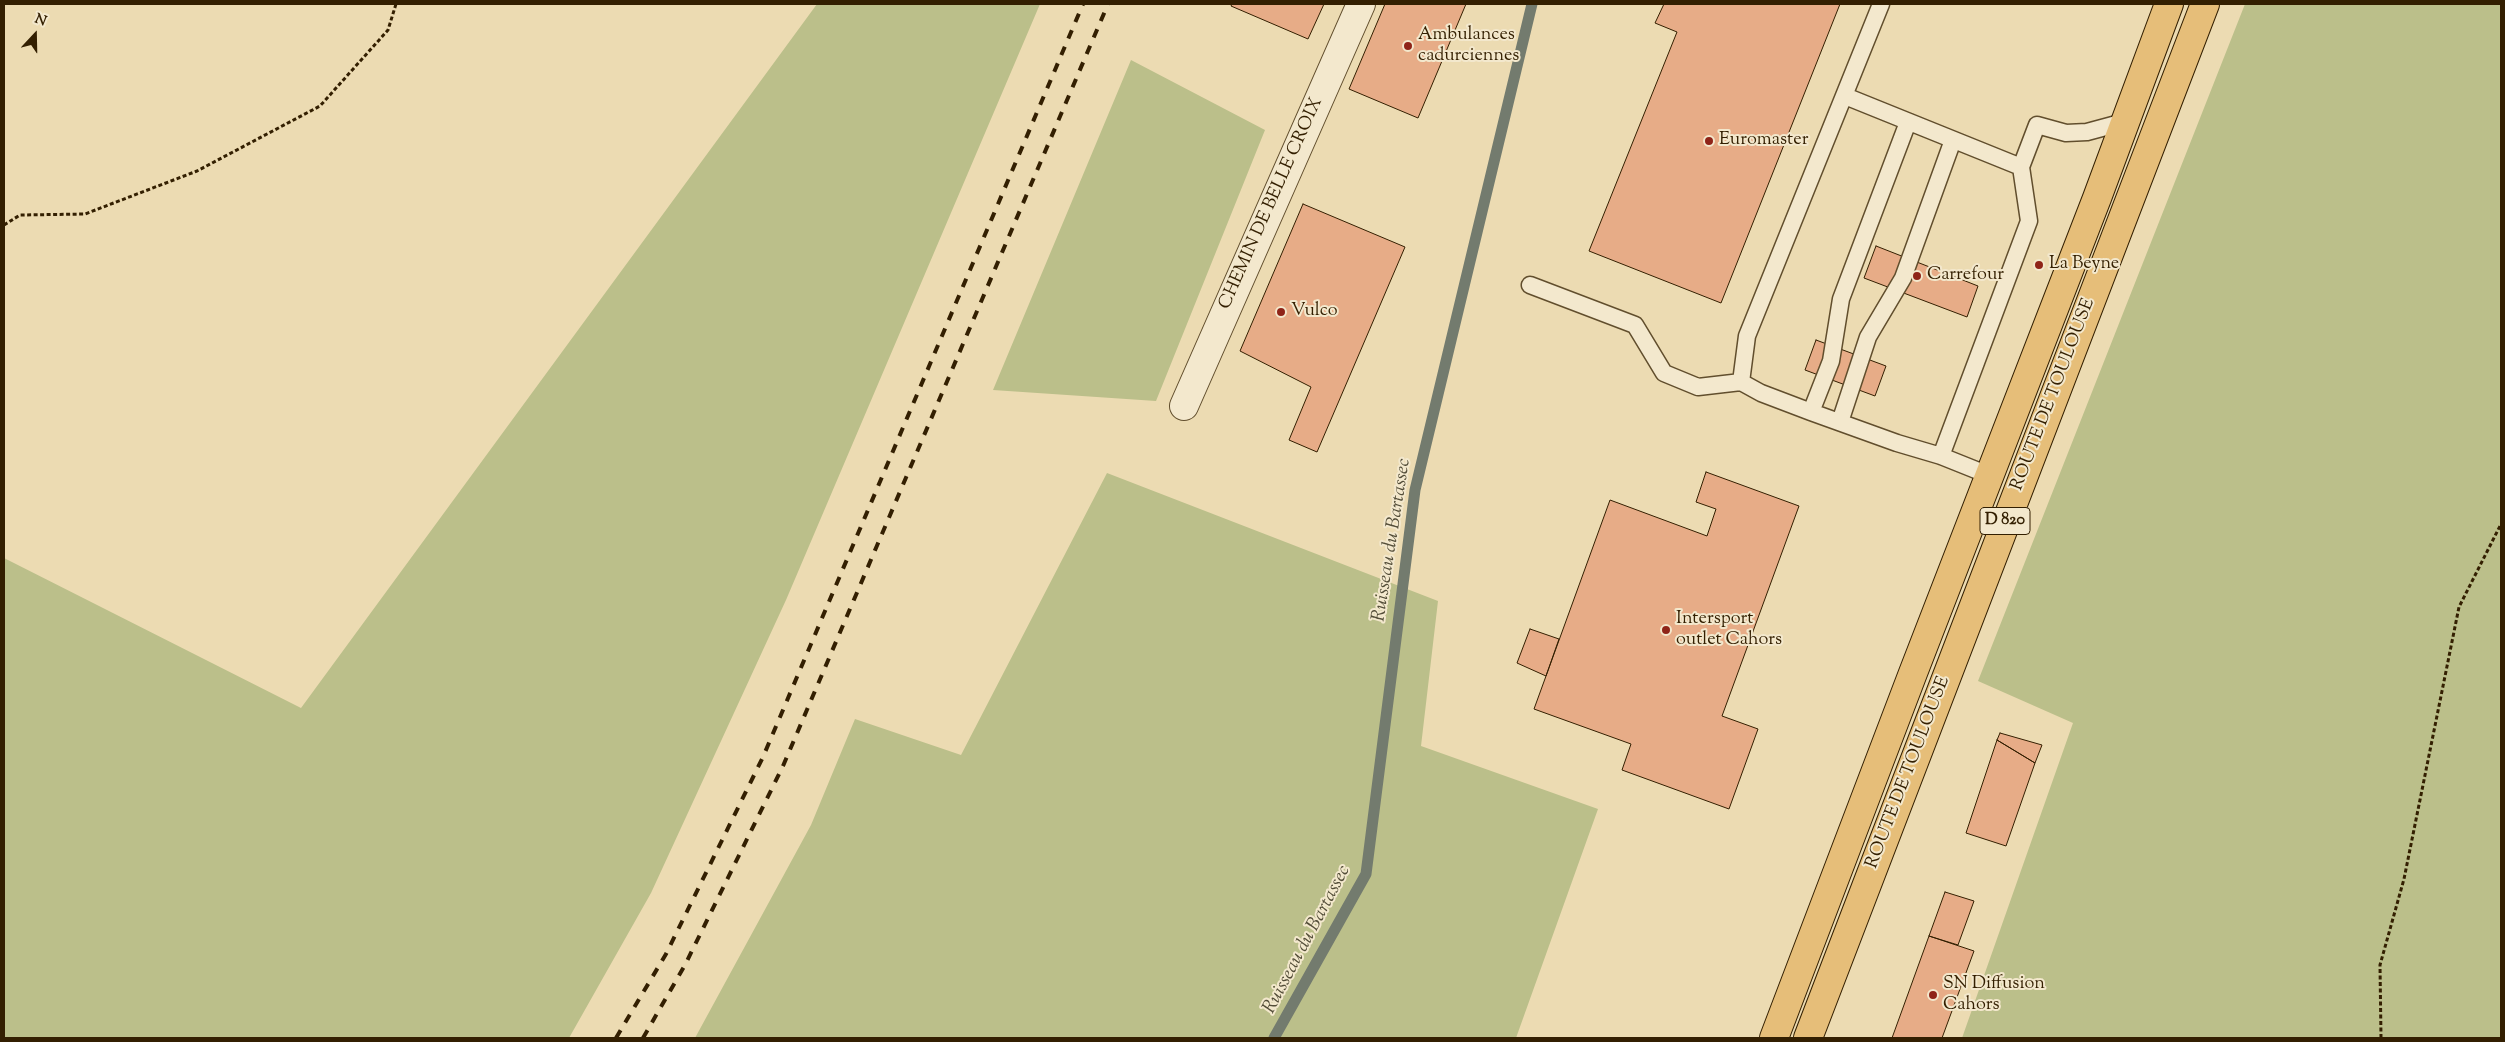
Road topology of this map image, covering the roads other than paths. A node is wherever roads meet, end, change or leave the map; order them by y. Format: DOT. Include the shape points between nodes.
graph roads {
  1 [pos="1361,4"];
  2 [pos="1881,4"];
  3 [pos="2169,4"];
  4 [pos="2205,4"];
  5 [pos="1845,96"];
  6 [pos="1908,122"];
  7 [pos="2124,122"];
  8 [pos="1953,140"];
  9 [pos="2021,167"];
  10 [pos="1530,286"];
  11 [pos="1741,382"];
  12 [pos="1184,406"];
  13 [pos="1811,412"];
  14 [pos="1840,422"];
  15 [pos="1941,456"];
  16 [pos="1991,476"];
  17 [pos="1774,1038"];
  18 [pos="1808,1038"];
  1 -- 12 [label="street, CHEMIN DE BELLE CROIX"];
  2 -- 5 [label="lane"];
  3 -- 7 [label="main road, ROUTE DE TOULOUSE / D 820"];
  4 -- 18 [label="main road, ROUTE DE TOULOUSE / D 820"];
  5 -- 6 [label="lane"];
  5 -- 11 [label="lane" via="1747,336"];
  6 -- 8 [label="lane"];
  6 -- 13 [label="lane" via="1841,299 1831,360"];
  7 -- 9 [label="lane" via="2087,132 2066,133 2037,125"];
  7 -- 16 [label="main road, ROUTE DE TOULOUSE / D 820"];
  8 -- 9 [label="lane"];
  8 -- 14 [label="lane" via="1903,278 1868,337"];
  9 -- 15 [label="lane" via="2029,221"];
  10 -- 11 [label="lane" via="1635,325 1664,373 1698,387"];
  11 -- 13 [label="lane"];
  13 -- 14 [label="lane"];
  14 -- 15 [label="lane"];
  15 -- 16 [label="lane"];
  16 -- 17 [label="main road, ROUTE DE TOULOUSE / D 820"];
}
